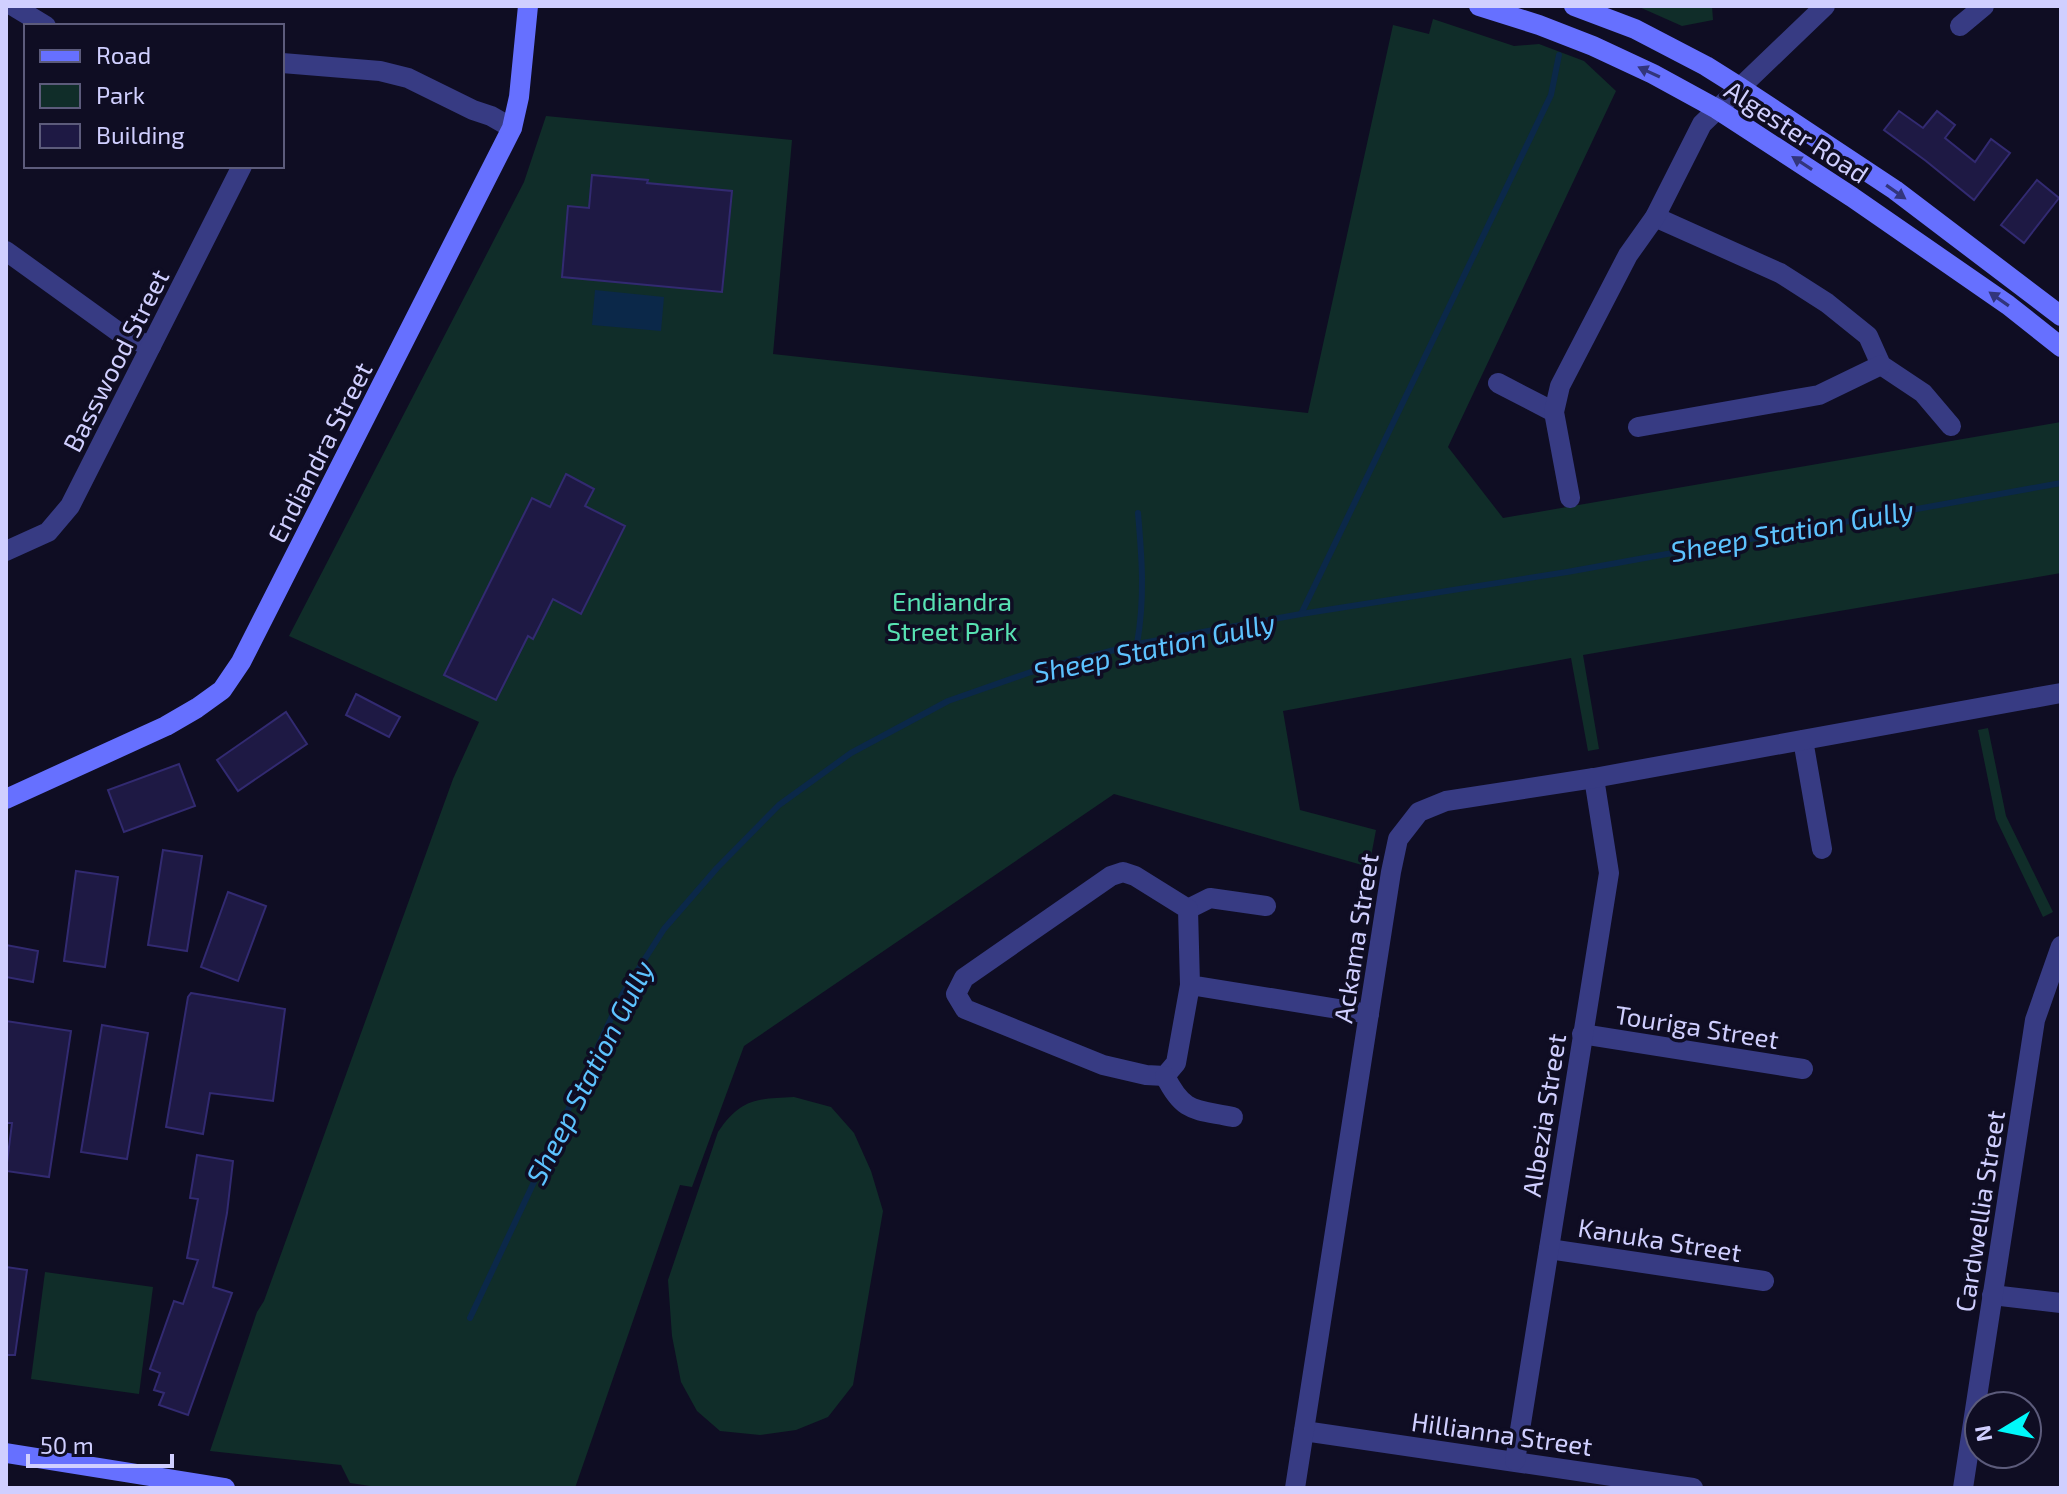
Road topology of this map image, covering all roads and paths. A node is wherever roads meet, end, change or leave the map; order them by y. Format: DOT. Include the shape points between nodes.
graph roads {
  1 [pos="13,6"];
  2 [pos="528,6"];
  3 [pos="1479,6"];
  4 [pos="1574,6"];
  5 [pos="1825,6"];
  6 [pos="1984,6"];
  7 [pos="43,24"];
  8 [pos="1960,26"];
  9 [pos="284,63"];
  10 [pos="1741,88"];
  11 [pos="1717,109"];
  12 [pos="512,128"];
  13 [pos="241,168"];
  14 [pos="1655,217"];
  15 [pos="6,251"];
  16 [pos="2061,316"];
  17 [pos="151,346"];
  18 [pos="2061,347"];
  19 [pos="1881,365"];
  20 [pos="1498,383"];
  21 [pos="1554,412"];
  22 [pos="1951,426"];
  23 [pos="1638,427"];
  24 [pos="1570,498"];
  25 [pos="6,551"];
  26 [pos="2061,693"];
  27 [pos="1803,740"];
  28 [pos="1594,778"];
  29 [pos="6,799"];
  30 [pos="1822,849"];
  31 [pos="1266,906"];
  32 [pos="1188,909"];
  33 [pos="2061,946"];
  34 [pos="1190,985"];
  35 [pos="1369,1014"];
  36 [pos="1582,1034"];
  37 [pos="1803,1069"];
  38 [pos="1165,1076"];
  39 [pos="1233,1117"];
  40 [pos="1549,1249"];
  41 [pos="1764,1281"];
  42 [pos="1992,1295"];
  43 [pos="2061,1303"];
  44 [pos="1304,1431"];
  45 [pos="6,1453"];
  46 [pos="1515,1461"];
  47 [pos="225,1488"];
  48 [pos="1295,1488"];
  49 [pos="1693,1488"];
  50 [pos="1963,1488"];
  1 -- 7 [label="street"];
  2 -- 12 [label="main road, Endiandra Street"];
  11 -- 3 [label="main road, Algester Road, one-way" via="1593,46"];
  4 -- 10 [label="main road, Algester Road" via="1635,29"];
  5 -- 10 [label="street"];
  6 -- 8 [label="street"];
  9 -- 12 [label="street" via="408,78"];
  10 -- 11 [label="street"];
  10 -- 16 [label="main road, Algester Road, one-way" via="1895,190"];
  11 -- 14 [label="street" via="1697,132"];
  18 -- 11 [label="main road, Algester Road, one-way" via="1872,210"];
  12 -- 29 [label="main road, Endiandra Street" via="241,662 222,690 166,726"];
  13 -- 17 [label="street, Basswood Street"];
  14 -- 19 [label="street" via="1780,273 1827,303 1868,336"];
  14 -- 21 [label="street" via="1628,255 1567,372"];
  15 -- 17 [label="street" via="124,336"];
  17 -- 25 [label="street, Basswood Street" via="70,506 48,532"];
  19 -- 22 [label="street" via="1923,393"];
  19 -- 23 [label="street" via="1819,395"];
  20 -- 21 [label="street"];
  21 -- 24 [label="street"];
  26 -- 27 [label="street, Ackama Street"];
  27 -- 28 [label="street, Ackama Street"];
  27 -- 30 [label="street"];
  28 -- 35 [label="street, Ackama Street" via="1446,801 1419,812 1398,839"];
  28 -- 36 [label="street, Albezia Street" via="1609,873"];
  31 -- 32 [label="street" via="1210,898"];
  32 -- 34 [label="street"];
  32 -- 38 [label="street" via="1135,876 1111,876 964,978 956,994 965,1009 1103,1065"];
  33 -- 42 [label="street, Cardwellia Street" via="2035,1020"];
  34 -- 35 [label="street"];
  34 -- 38 [label="street" via="1176,1063"];
  35 -- 44 [label="street, Ackama Street"];
  36 -- 37 [label="street, Touriga Street"];
  36 -- 40 [label="street, Albezia Street"];
  38 -- 39 [label="street" via="1188,1107"];
  40 -- 41 [label="street, Kanuka Street"];
  40 -- 46 [label="street, Albezia Street"];
  42 -- 43 [label="street"];
  42 -- 50 [label="street, Cardwellia Street"];
  44 -- 46 [label="street, Hillianna Street"];
  44 -- 48 [label="street, Ackama Street"];
  45 -- 47 [label="main road"];
  46 -- 49 [label="street, Hillianna Street"];
}
